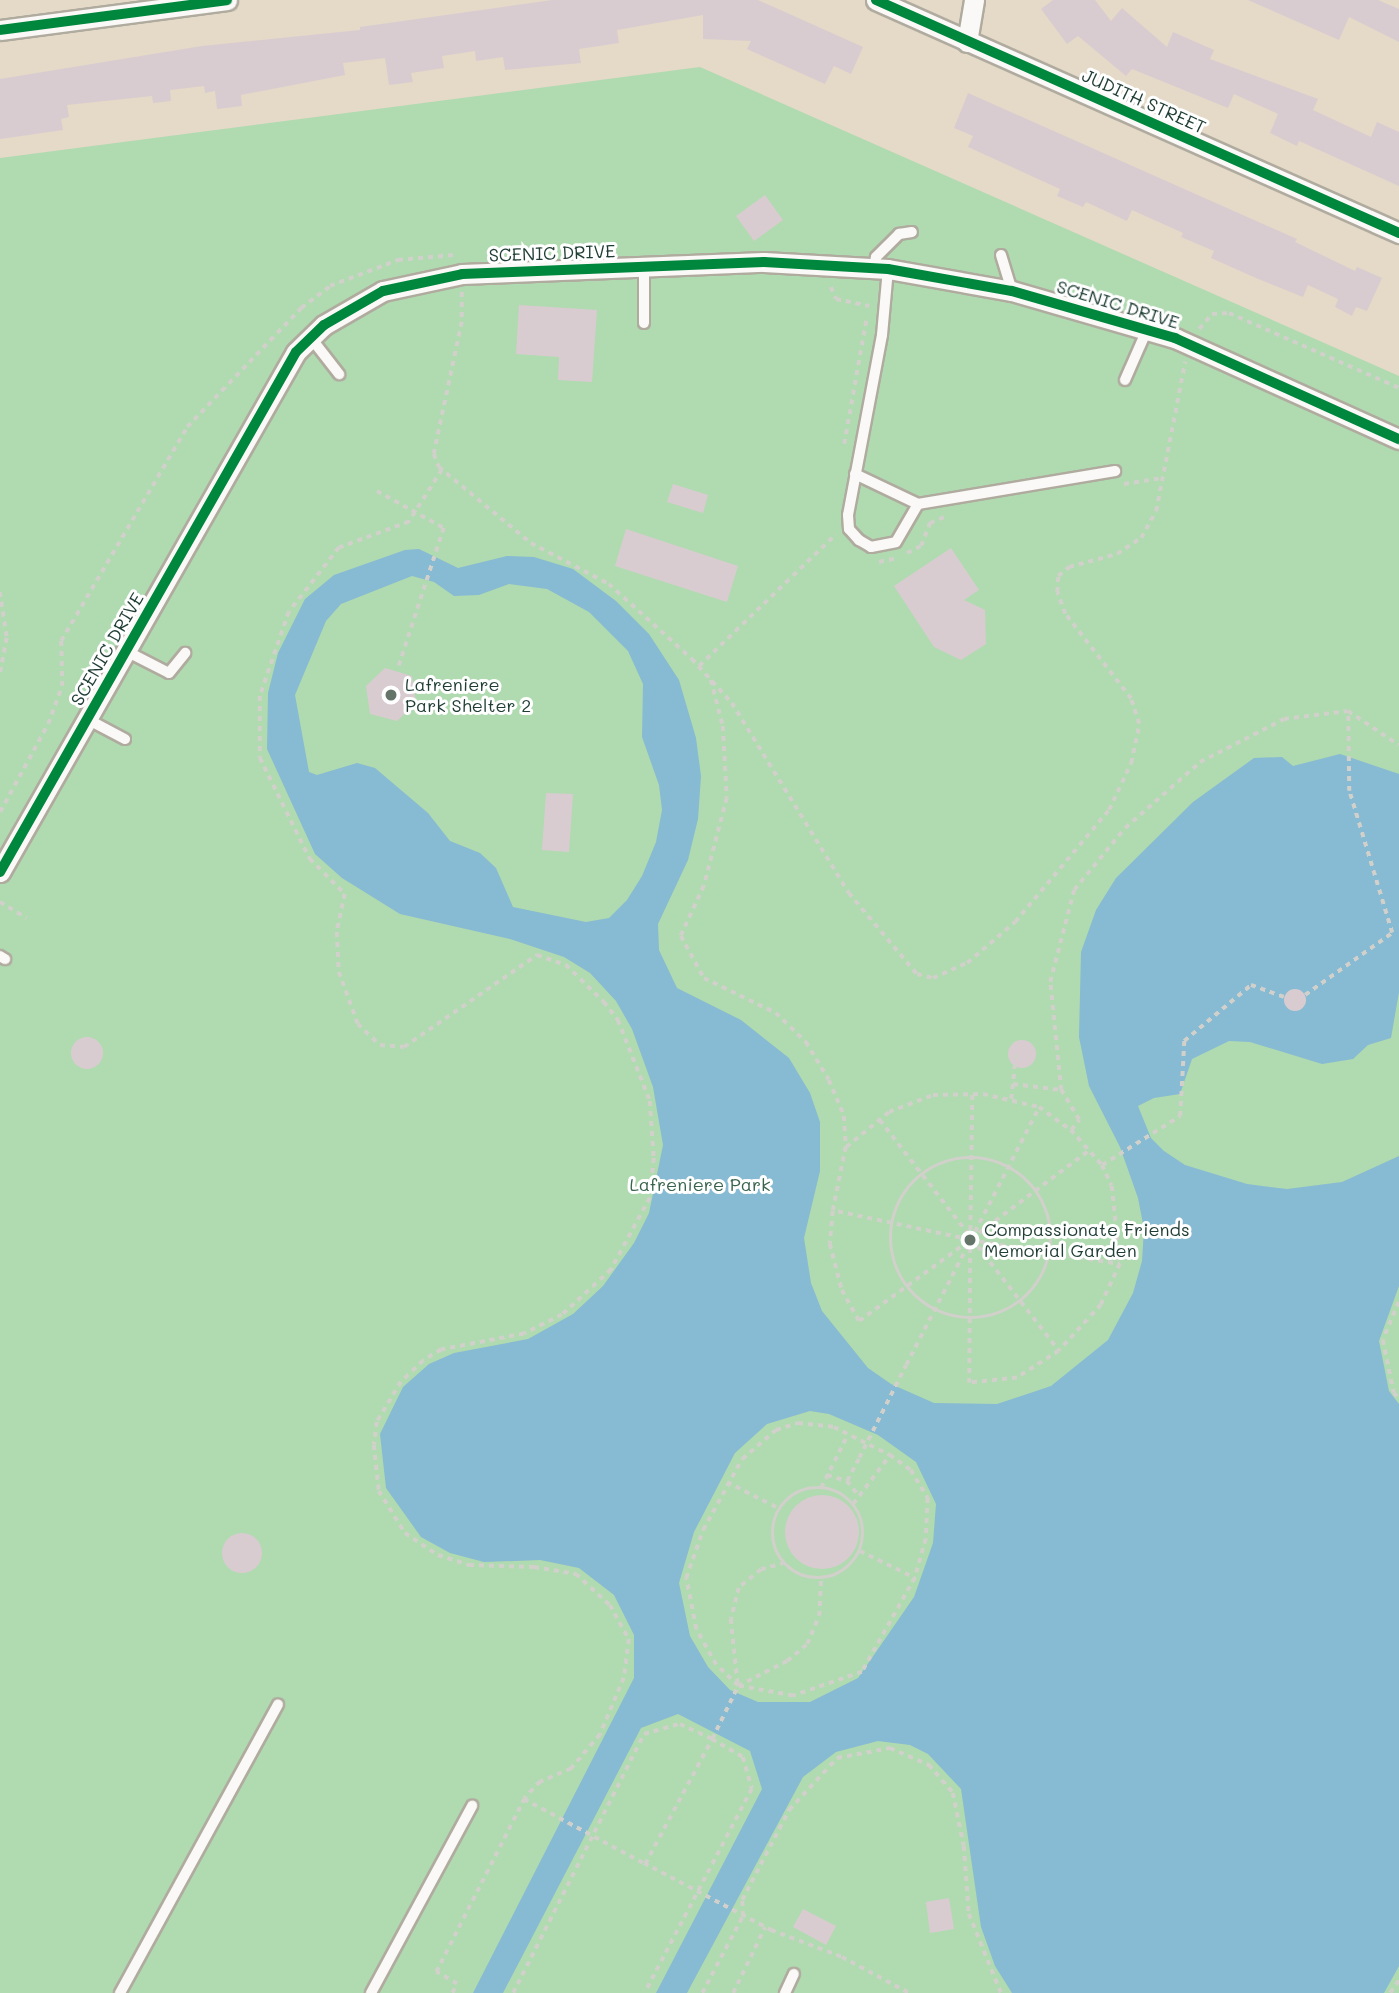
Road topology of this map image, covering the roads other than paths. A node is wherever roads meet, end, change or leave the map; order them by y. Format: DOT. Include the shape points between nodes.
graph roads {
  1 [pos="227,0"];
  2 [pos="876,0"];
  3 [pos="974,0"];
  4 [pos="112,7"];
  5 [pos="0,30"];
  6 [pos="967,42"];
  7 [pos="912,232"];
  8 [pos="1399,233"];
  9 [pos="1001,255"];
  10 [pos="644,267"];
  11 [pos="881,269"];
  12 [pos="1012,291"];
  13 [pos="644,323"];
  14 [pos="1147,330"];
  15 [pos="311,338"];
  16 [pos="339,374"];
  17 [pos="1125,380"];
  18 [pos="1399,439"];
  19 [pos="1115,471"];
  20 [pos="855,474"];
  21 [pos="918,504"];
  22 [pos="126,651"];
  23 [pos="185,653"];
  24 [pos="87,719"];
  25 [pos="125,739"];
  26 [pos="0,872"];
  27 [pos="278,1704"];
  28 [pos="472,1806"];
  29 [pos="794,1974"];
  30 [pos="120,1993"];
  31 [pos="371,1993"];
  32 [pos="785,1993"];
  1 -- 4 [label="street"];
  2 -- 6 [label="street, JUDITH STREET"];
  3 -- 6 [label="street"];
  4 -- 5 [label="street"];
  6 -- 8 [label="street, JUDITH STREET"];
  7 -- 11 [label="lane" via="899,234 876,257"];
  9 -- 12 [label="lane"];
  10 -- 11 [label="street, SCENIC DRIVE" via="764,262"];
  10 -- 13 [label="lane"];
  10 -- 15 [label="street, SCENIC DRIVE" via="462,274 383,291 324,325"];
  11 -- 12 [label="street, SCENIC DRIVE"];
  11 -- 20 [label="lane" via="881,335"];
  12 -- 14 [label="street, SCENIC DRIVE"];
  14 -- 17 [label="lane"];
  14 -- 18 [label="street, SCENIC DRIVE"];
  15 -- 16 [label="lane"];
  15 -- 22 [label="street, SCENIC DRIVE" via="296,352"];
  19 -- 21 [label="lane"];
  20 -- 21 [label="lane"];
  20 -- 21 [label="lane" via="849,529 871,547 896,542"];
  22 -- 23 [label="lane" via="169,673"];
  22 -- 24 [label="street, SCENIC DRIVE"];
  24 -- 25 [label="lane"];
  24 -- 26 [label="street, SCENIC DRIVE"];
  27 -- 30 [label="lane"];
  28 -- 31 [label="lane"];
  29 -- 32 [label="lane"];
}
